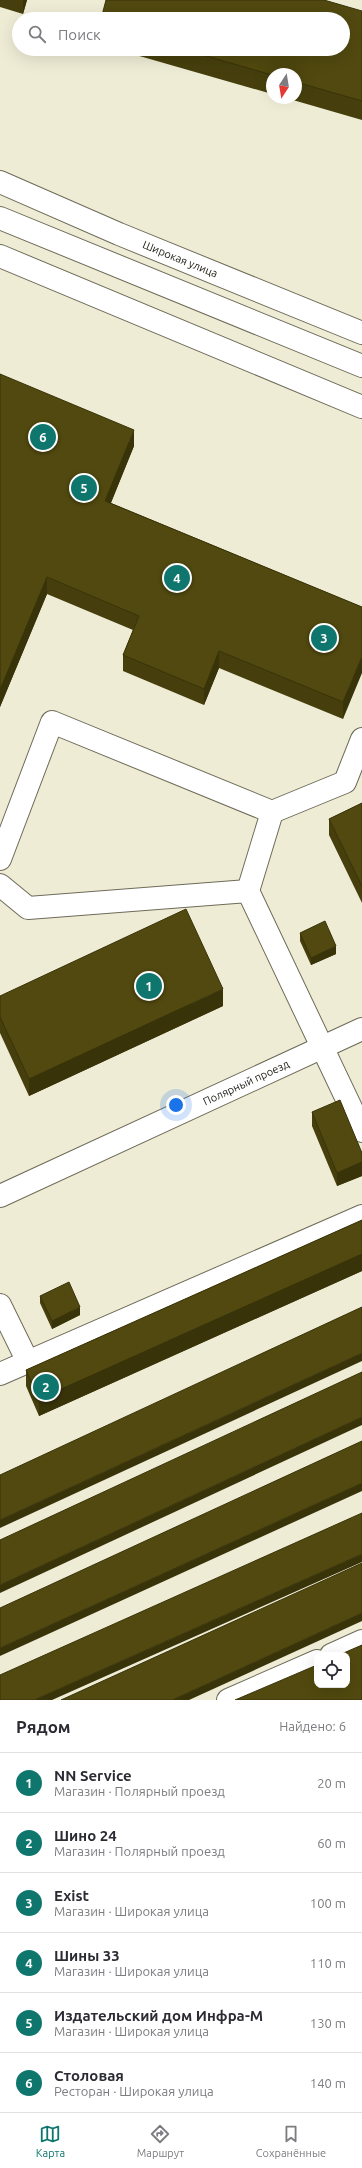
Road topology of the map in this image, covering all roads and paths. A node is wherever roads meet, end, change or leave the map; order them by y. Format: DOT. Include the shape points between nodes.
graph roads {
  1 [pos="0,182"];
  2 [pos="0,218"];
  3 [pos="0,256"];
  4 [pos="362,333"];
  5 [pos="362,366"];
  6 [pos="362,407"];
  7 [pos="362,739"];
  8 [pos="272,812"];
  9 [pos="0,860"];
  10 [pos="0,885"];
  11 [pos="248,891"];
  12 [pos="362,1028"];
  13 [pos="321,1048"];
  14 [pos="362,1131"];
  15 [pos="0,1196"];
  16 [pos="362,1216"];
  17 [pos="0,1305"];
  18 [pos="28,1362"];
  19 [pos="0,1374"];
  20 [pos="362,1641"];
  21 [pos="338,1652"];
  22 [pos="314,1662"];
  23 [pos="228,1700"];
  1 -- 4 [label="main road, Широкая улица" via="119,234"];
  2 -- 5 [label="main road"];
  3 -- 6 [label="main road"];
  7 -- 8 [label="main road" via="345,782"];
  8 -- 9 [label="main road" via="52,722"];
  8 -- 11 [label="main road"];
  10 -- 11 [label="main road" via="28,908"];
  11 -- 13 [label="main road"];
  12 -- 13 [label="main road, Полярный проезд"];
  13 -- 14 [label="main road"];
  13 -- 15 [label="main road, Полярный проезд"];
  16 -- 18 [label="main road"];
  17 -- 18 [label="main road"];
  18 -- 19 [label="main road"];
  20 -- 21 [label="main road"];
  22 -- 23 [label="main road"];
}
